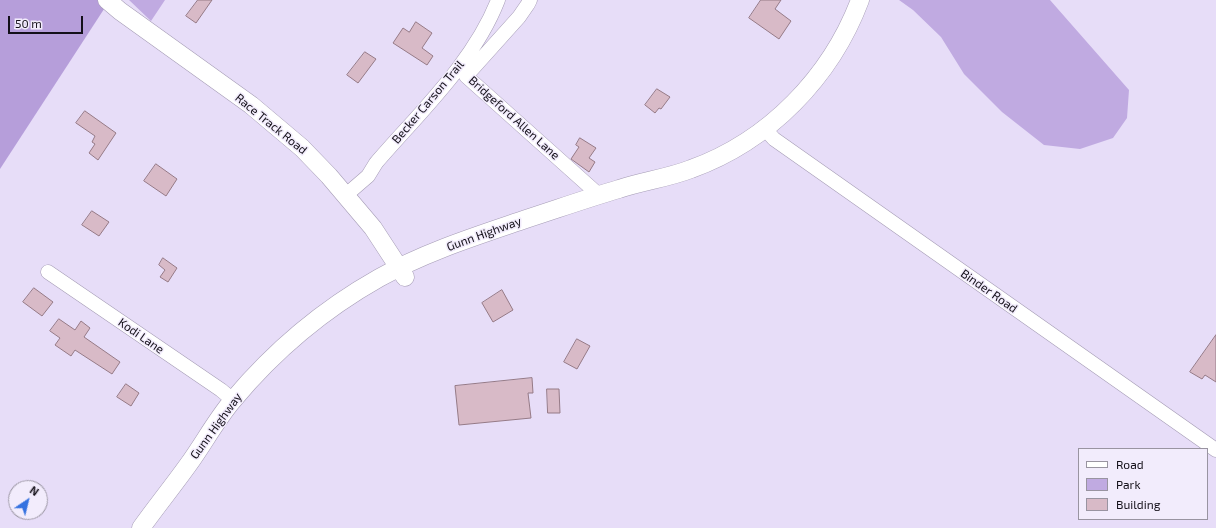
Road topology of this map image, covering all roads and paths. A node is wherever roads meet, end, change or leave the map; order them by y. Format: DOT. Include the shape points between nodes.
graph roads {
  1 [pos="107,0"];
  2 [pos="498,0"];
  3 [pos="530,0"];
  4 [pos="860,0"];
  5 [pos="765,129"];
  6 [pos="678,174"];
  7 [pos="346,195"];
  8 [pos="599,195"];
  9 [pos="48,272"];
  10 [pos="402,272"];
  11 [pos="233,400"];
  12 [pos="1216,450"];
  13 [pos="189,464"];
  14 [pos="141,528"];
  1 -- 7 [label="main road, Race Track Road" via="272,122 302,148"];
  2 -- 7 [label="street, Becker Carson Trail" via="474,46 445,85 376,163 368,176"];
  3 -- 8 [label="street, Bridgeford Allen Lane" via="519,17 466,76"];
  4 -- 5 [label="main road, Gunn Highway" via="850,25 821,72"];
  5 -- 6 [label="main road, Gunn Highway" via="721,156"];
  5 -- 12 [label="street, Binder Road" via="774,138"];
  6 -- 8 [label="main road, Gunn Highway"];
  6 -- 10 [label="main road" via="641,190"];
  7 -- 10 [label="main road, Race Track Road" via="373,228"];
  8 -- 10 [label="main road, Gunn Highway" via="468,239 425,256"];
  9 -- 11 [label="street, Kodi Lane"];
  10 -- 11 [label="main road, Gunn Highway" via="358,292 306,328"];
  10 -- 13 [label="main road" via="301,347 266,379"];
  11 -- 13 [label="main road, Gunn Highway"];
  13 -- 14 [label="main road, Gunn Highway"];
}
